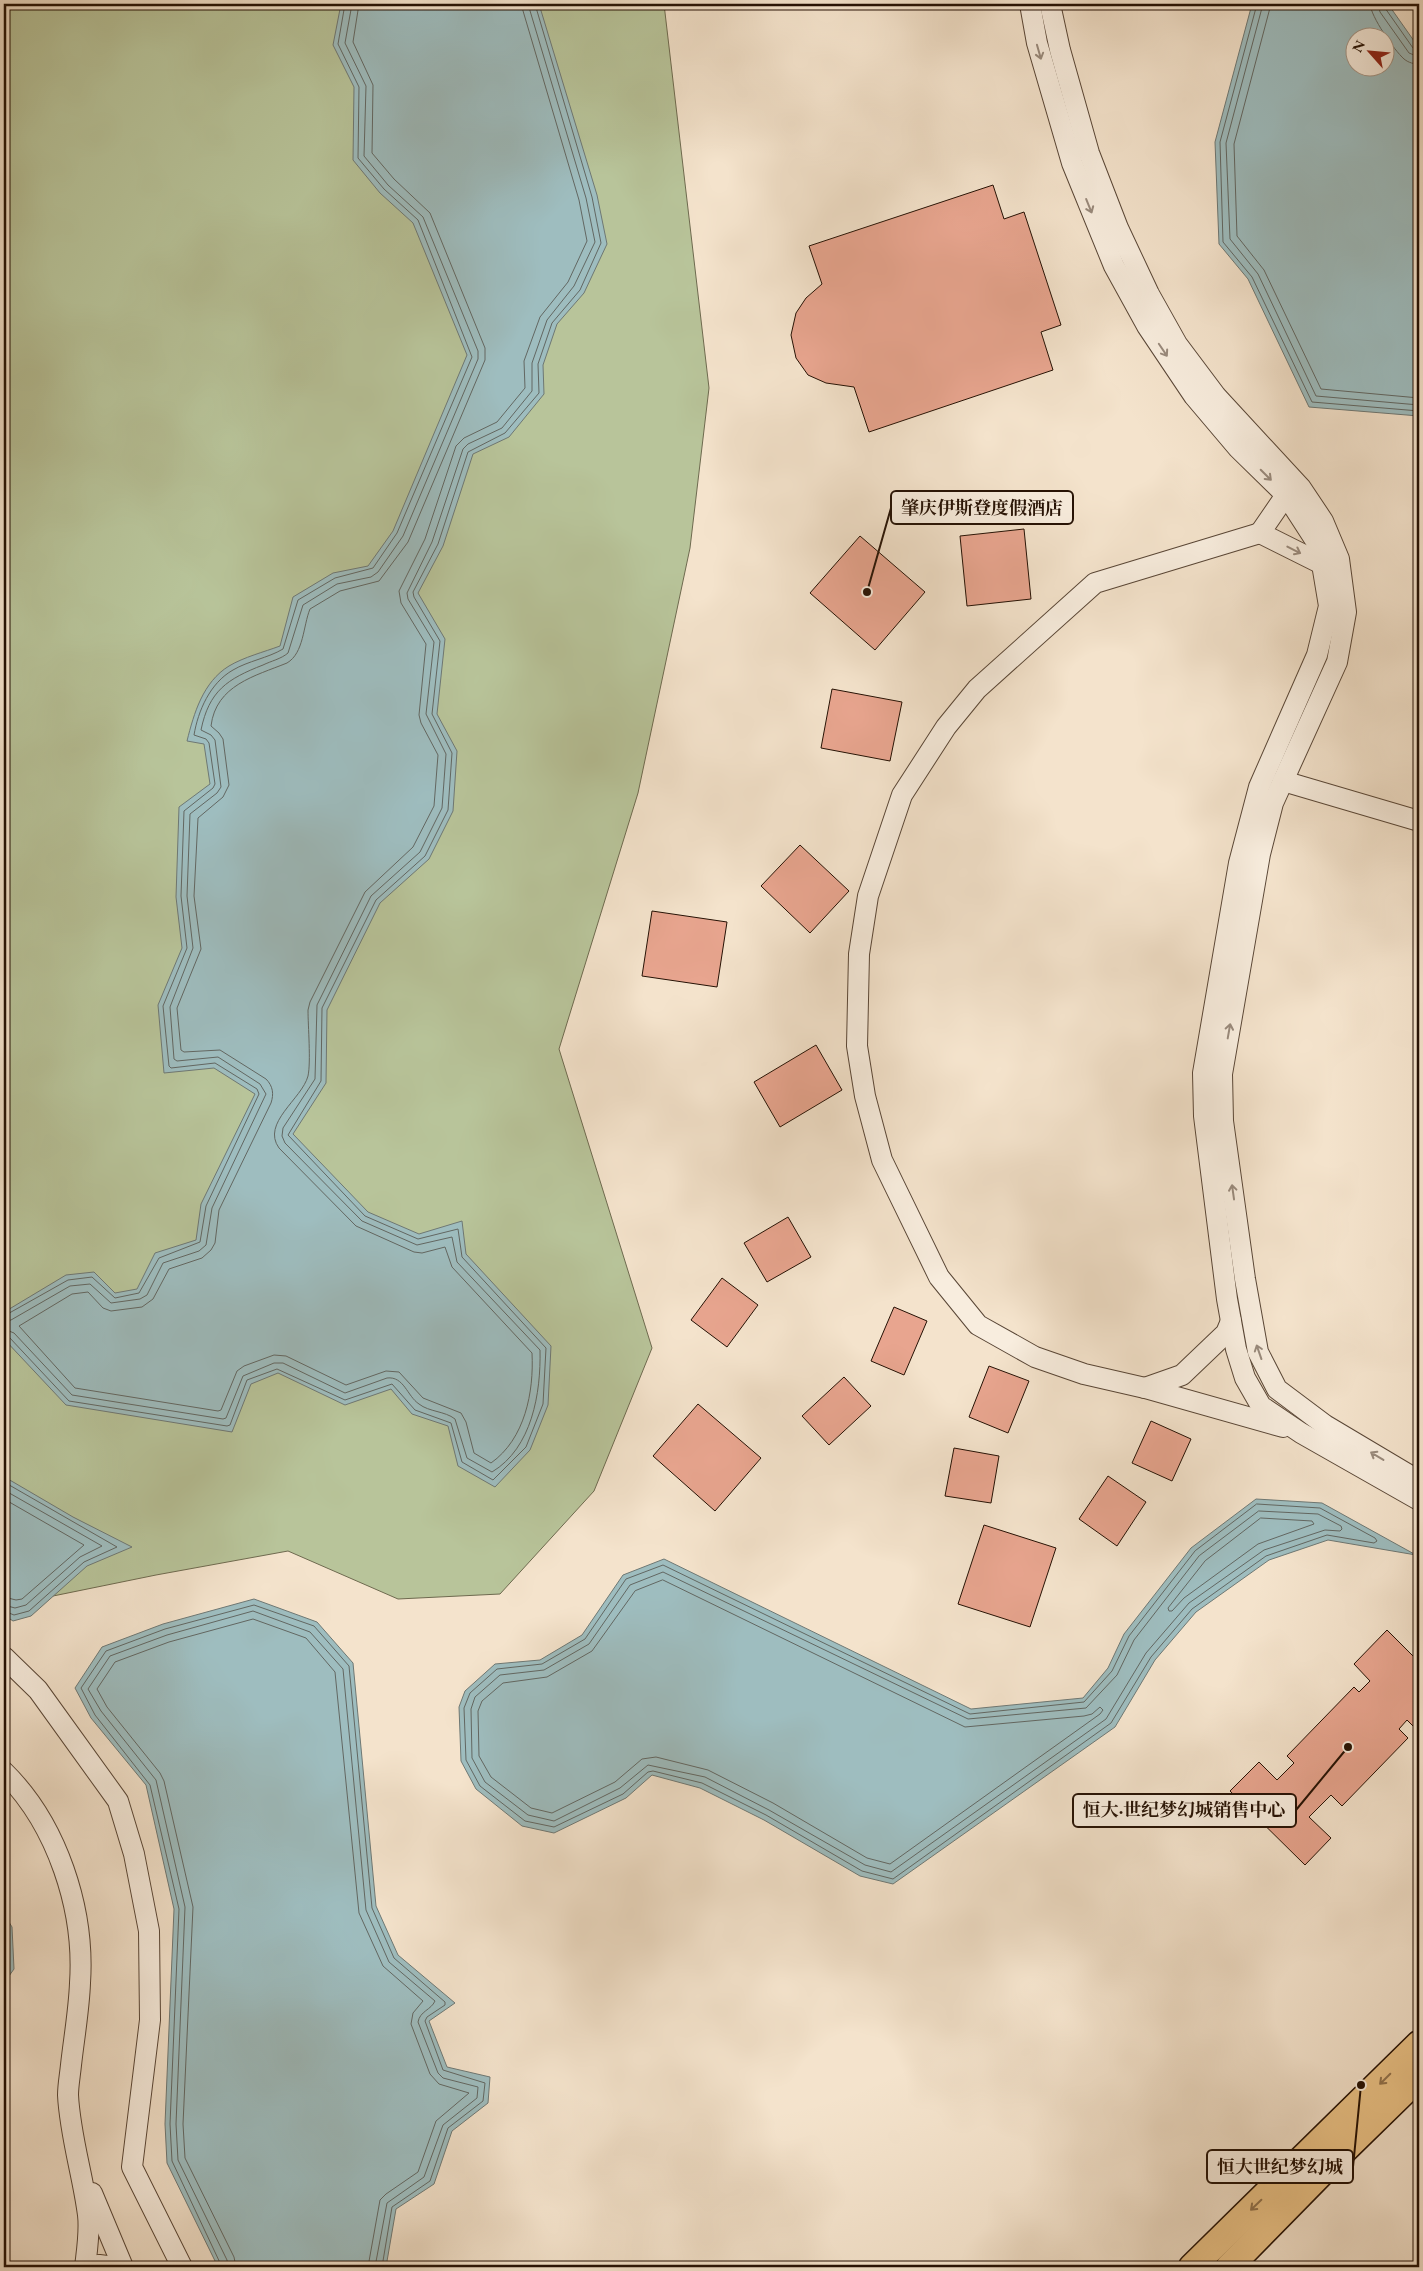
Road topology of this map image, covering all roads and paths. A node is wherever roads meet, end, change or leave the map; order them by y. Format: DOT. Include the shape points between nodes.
graph roads {
  1 [pos="1030,4"];
  2 [pos="1050,4"];
  3 [pos="1286,495"];
  4 [pos="1260,533"];
  5 [pos="1322,564"];
  6 [pos="1283,781"];
  7 [pos="1419,821"];
  8 [pos="1231,1320"];
  9 [pos="1145,1388"];
  10 [pos="1301,1432"];
  11 [pos="1419,1481"];
  12 [pos="1419,1500"];
  13 [pos="4,1657"];
  14 [pos="4,1772"];
  15 [pos="1419,2044"];
  16 [pos="1419,2077"];
  17 [pos="74,2145"];
  18 [pos="86,2267"];
  19 [pos="116,2267"];
  20 [pos="123,2267"];
  21 [pos="182,2267"];
  22 [pos="1192,2267"];
  23 [pos="1229,2267"];
  1 -- 3 [label="street, one-way" via="1037,43 1072,163 1114,266 1147,326 1194,396 1238,448"];
  2 -- 6 [label="street" via="1089,153 1118,228 1149,294 1177,344 1216,396 1301,488 1323,521 1339,559 1346,612 1337,662"];
  3 -- 4 [label="street"];
  3 -- 5 [label="street" via="1318,546"];
  4 -- 5 [label="street, one-way"];
  4 -- 9 [label="street" via="1095,583 978,689 946,727 902,795 868,896 859,954 857,1046 865,1096 882,1160 939,1277 978,1325 1035,1357 1084,1374"];
  5 -- 8 [label="street" via="1329,606 1317,655 1259,787 1239,863 1204,1073 1204,1116"];
  6 -- 7 [label="street"];
  11 -- 6 [label="street, one-way" via="1325,1425 1277,1389 1258,1352 1224,1131 1222,1074 1260,854 1273,803"];
  8 -- 9 [label="street" via="1226,1333 1182,1375"];
  8 -- 10 [label="street" via="1245,1378 1261,1406"];
  9 -- 10 [label="street"];
  10 -- 12 [label="street"];
  13 -- 21 [label="street" via="38,1690 118,1800 121,1809 134,1854 149,1931 150,2020 132,2167"];
  14 -- 17 [label="street" via="49,1833 68,1885 80,1936 80,1982 68,2094"];
  15 -- 22 [label="main road, one-way"];
  16 -- 23 [label="main road"];
  17 -- 18 [label="street" via="88,2215"];
  17 -- 20 [label="street"];
  18 -- 19 [label="street" via="99,2264"];
}
